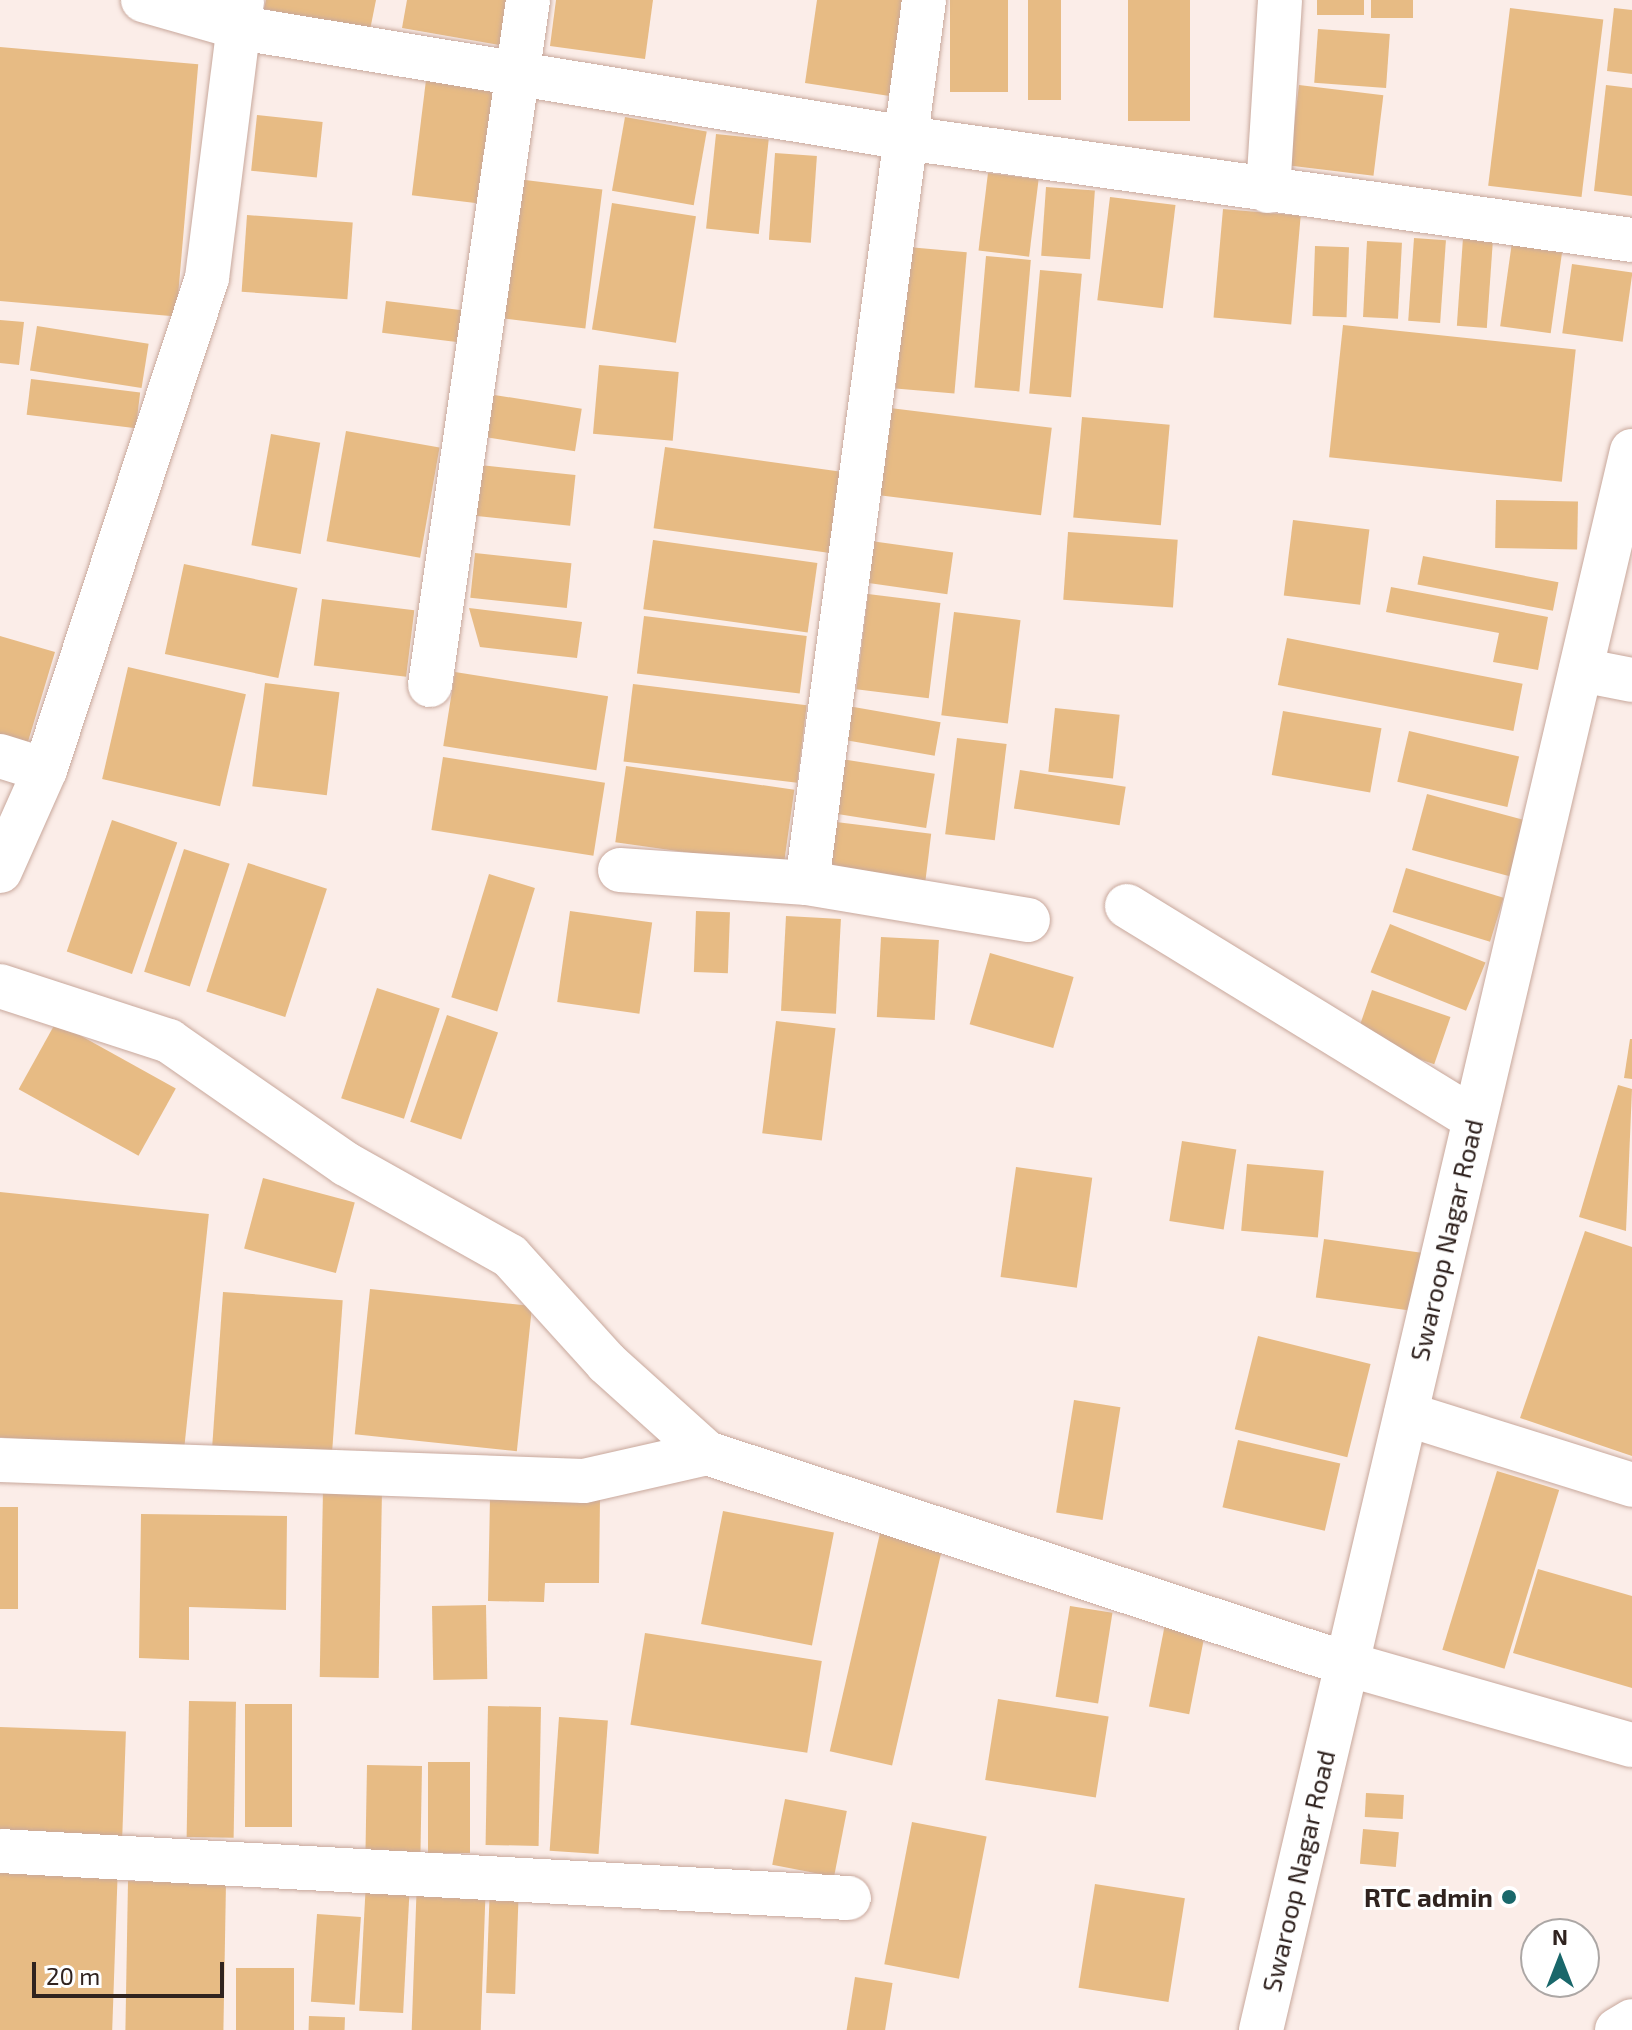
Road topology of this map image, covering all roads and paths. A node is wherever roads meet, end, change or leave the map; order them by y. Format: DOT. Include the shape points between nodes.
graph roads {
  1 [pos="143,0"];
  2 [pos="528,0"];
  3 [pos="924,0"];
  4 [pos="1280,0"];
  5 [pos="241,14"];
  6 [pos="519,72"];
  7 [pos="906,138"];
  8 [pos="1268,191"];
  9 [pos="1632,240"];
  10 [pos="1632,451"];
  11 [pos="1581,670"];
  12 [pos="1632,680"];
  13 [pos="430,685"];
  14 [pos="0,756"];
  15 [pos="45,770"];
  16 [pos="620,870"];
  17 [pos="0,871"];
  18 [pos="807,883"];
  19 [pos="1127,906"];
  20 [pos="1028,920"];
  21 [pos="0,986"];
  22 [pos="1474,1119"];
  23 [pos="1406,1414"];
  24 [pos="707,1453"];
  25 [pos="0,1460"];
  26 [pos="1632,1485"];
  27 [pos="1347,1664"];
  28 [pos="1632,1745"];
  29 [pos="0,1851"];
  30 [pos="849,1898"];
  31 [pos="1632,2021"];
  32 [pos="1261,2030"];
  33 [pos="1617,2030"];
  1 -- 5 [label="street"];
  2 -- 6 [label="street"];
  3 -- 7 [label="street"];
  4 -- 8 [label="street"];
  5 -- 6 [label="street"];
  5 -- 15 [label="street" via="207,278"];
  6 -- 7 [label="street"];
  6 -- 13 [label="street"];
  7 -- 8 [label="street"];
  7 -- 18 [label="street"];
  8 -- 9 [label="street"];
  10 -- 11 [label="street, Swaroop Nagar Road"];
  11 -- 12 [label="street"];
  11 -- 22 [label="street, Swaroop Nagar Road"];
  14 -- 15 [label="street"];
  15 -- 17 [label="street"];
  16 -- 18 [label="street"];
  18 -- 20 [label="street"];
  19 -- 22 [label="street"];
  21 -- 24 [label="street" via="169,1041 346,1164 510,1256 607,1363"];
  22 -- 23 [label="street, Swaroop Nagar Road"];
  23 -- 26 [label="street"];
  23 -- 27 [label="street, Swaroop Nagar Road"];
  24 -- 25 [label="street" via="584,1481"];
  24 -- 27 [label="street"];
  27 -- 28 [label="street"];
  27 -- 32 [label="street, Swaroop Nagar Road"];
  29 -- 30 [label="street"];
  31 -- 33 [label="street"];
}
